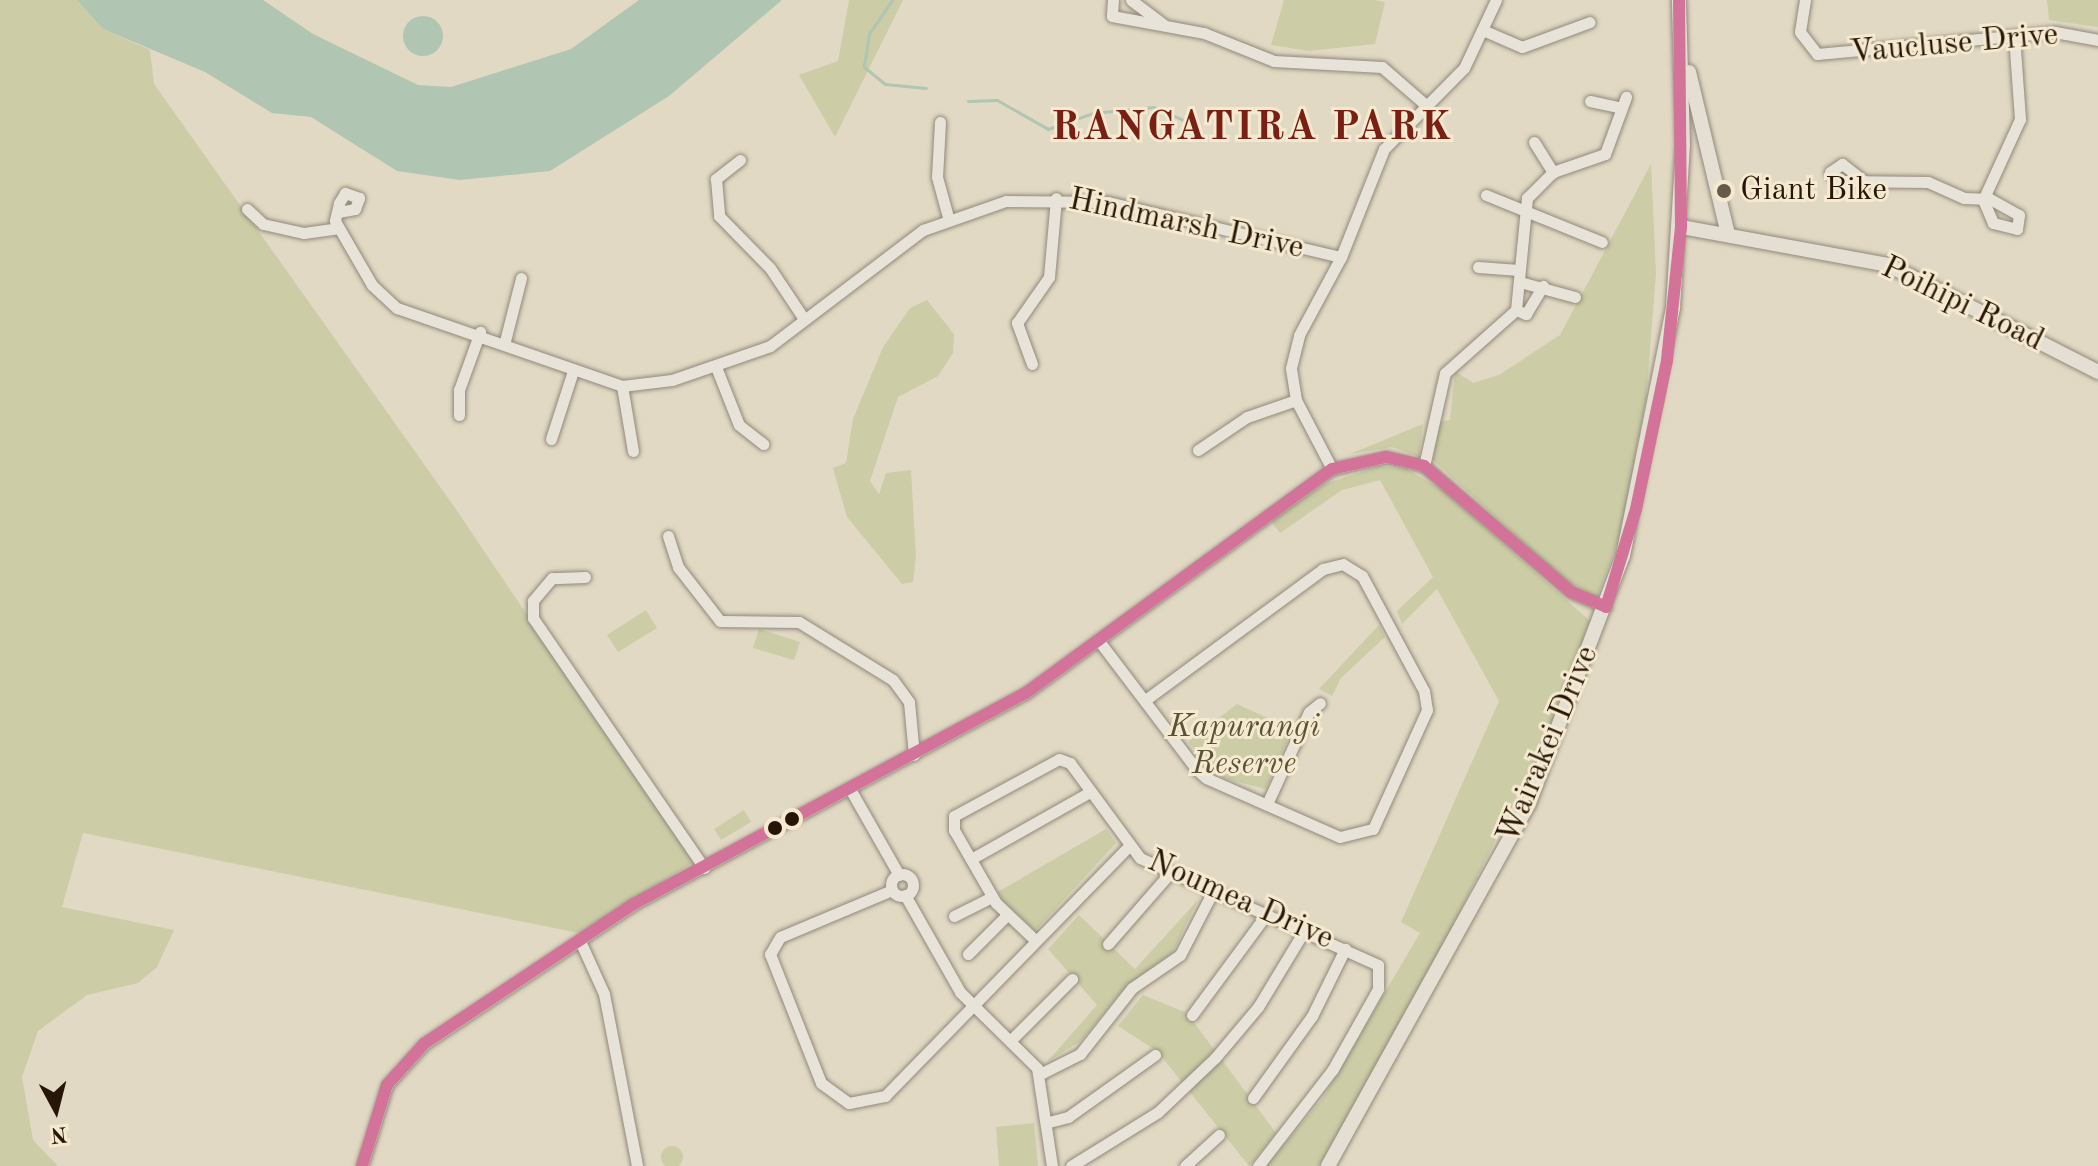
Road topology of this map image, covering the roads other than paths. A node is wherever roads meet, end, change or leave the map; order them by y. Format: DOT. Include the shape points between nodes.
graph roads {
  1 [pos="1113,0"];
  2 [pos="1131,0"];
  3 [pos="1496,0"];
  4 [pos="1679,0"];
  5 [pos="1805,0"];
  6 [pos="1590,22"];
  7 [pos="1165,25"];
  8 [pos="1485,31"];
  9 [pos="2014,35"];
  10 [pos="1682,36"];
  11 [pos="2098,40"];
  12 [pos="1626,97"];
  13 [pos="1590,101"];
  14 [pos="1427,106"];
  15 [pos="1618,107"];
  16 [pos="940,122"];
  17 [pos="1534,142"];
  18 [pos="740,160"];
  19 [pos="1553,172"];
  20 [pos="1864,181"];
  21 [pos="1486,195"];
  22 [pos="1056,198"];
  23 [pos="247,209"];
  24 [pos="338,212"];
  25 [pos="1521,213"];
  26 [pos="948,217"];
  27 [pos="1681,227"];
  28 [pos="338,228"];
  29 [pos="1728,234"];
  30 [pos="1602,242"];
  31 [pos="1341,257"];
  32 [pos="1478,267"];
  33 [pos="1520,276"];
  34 [pos="521,278"];
  35 [pos="1543,286"];
  36 [pos="1575,297"];
  37 [pos="1516,310"];
  38 [pos="804,319"];
  39 [pos="480,332"];
  40 [pos="505,341"];
  41 [pos="1032,364"];
  42 [pos="716,367"];
  43 [pos="2096,367"];
  44 [pos="572,374"];
  45 [pos="622,386"];
  46 [pos="1296,400"];
  47 [pos="459,415"];
  48 [pos="551,439"];
  49 [pos="763,444"];
  50 [pos="1198,450"];
  51 [pos="633,451"];
  52 [pos="1424,466"];
  53 [pos="1332,469"];
  54 [pos="668,536"];
  55 [pos="585,577"];
  56 [pos="1606,607"];
  57 [pos="1099,641"];
  58 [pos="1145,700"];
  59 [pos="1320,703"];
  60 [pos="914,755"];
  61 [pos="850,789"];
  62 [pos="1090,792"];
  63 [pos="1267,804"];
  64 [pos="1129,846"];
  65 [pos="971,859"];
  66 [pos="704,868"];
  67 [pos="1170,873"];
  68 [pos="899,875"];
  69 [pos="892,890"];
  70 [pos="1213,891"];
  71 [pos="905,895"];
  72 [pos="992,897"];
  73 [pos="1007,915"];
  74 [pos="1266,915"];
  75 [pos="954,916"];
  76 [pos="1304,931"];
  77 [pos="1035,940"];
  78 [pos="580,941"];
  79 [pos="1108,944"];
  80 [pos="1345,949"];
  81 [pos="968,954"];
  82 [pos="1072,979"];
  83 [pos="973,1005"];
  84 [pos="1192,1015"];
  85 [pos="1012,1039"];
  86 [pos="1155,1055"];
  87 [pos="1040,1074"];
  88 [pos="1253,1098"];
  89 [pos="1049,1122"];
  90 [pos="1219,1135"];
  91 [pos="362,1166"];
  92 [pos="637,1166"];
  93 [pos="1052,1166"];
  94 [pos="1071,1166"];
  95 [pos="1185,1166"];
  96 [pos="1258,1166"];
  97 [pos="1328,1166"];
  1 -- 7 [label="street" via="1112,16"];
  2 -- 7 [label="street"];
  3 -- 8 [label="street"];
  4 -- 10 [label="main road, Wairakei Drive"];
  5 -- 9 [label="street, Vaucluse Drive" via="1799,20 1810,50 1833,56"];
  6 -- 8 [label="street" via="1522,47"];
  7 -- 14 [label="street" via="1295,66 1382,67"];
  8 -- 14 [label="street" via="1464,68"];
  9 -- 11 [label="street, Vaucluse Drive"];
  9 -- 20 [label="street" via="2020,119 1983,200 1928,182"];
  10 -- 27 [label="main road, Wairakei Drive"];
  10 -- 29 [label="main road" via="1715,207"];
  12 -- 15 [label="street"];
  13 -- 15 [label="street"];
  14 -- 31 [label="street" via="1384,149"];
  15 -- 19 [label="street" via="1605,154"];
  16 -- 26 [label="street" via="937,177"];
  17 -- 19 [label="street"];
  18 -- 38 [label="street" via="716,179 719,216 770,268"];
  19 -- 25 [label="street"];
  21 -- 25 [label="street"];
  22 -- 26 [label="street, Hindmarsh Drive" via="1006,201"];
  22 -- 31 [label="street, Hindmarsh Drive" via="1108,202"];
  22 -- 41 [label="street" via="1049,277 1017,323"];
  23 -- 28 [label="street" via="263,224 304,233"];
  24 -- 28 [label="street"];
  25 -- 30 [label="street"];
  25 -- 33 [label="street"];
  26 -- 38 [label="street, Hindmarsh Drive" via="893,249"];
  27 -- 29 [label="main road, Poihipi Road"];
  27 -- 56 [label="main road, Wairakei Drive" via="1651,444"];
  28 -- 39 [label="street, Hindmarsh Drive" via="372,285 397,308"];
  29 -- 43 [label="main road, Poihipi Road" via="1888,265"];
  31 -- 46 [label="street" via="1294,350"];
  32 -- 33 [label="street"];
  33 -- 35 [label="street"];
  33 -- 37 [label="street"];
  34 -- 40 [label="street"];
  35 -- 36 [label="street"];
  35 -- 37 [label="street" via="1526,314"];
  37 -- 52 [label="street" via="1445,373"];
  38 -- 42 [label="street, Hindmarsh Drive" via="770,346"];
  39 -- 40 [label="street, Hindmarsh Drive"];
  39 -- 47 [label="street" via="459,390"];
  40 -- 44 [label="street, Hindmarsh Drive"];
  42 -- 45 [label="street, Hindmarsh Drive"];
  42 -- 49 [label="street" via="739,425"];
  44 -- 45 [label="street, Hindmarsh Drive"];
  44 -- 48 [label="street"];
  45 -- 51 [label="street"];
  46 -- 50 [label="street" via="1247,417"];
  46 -- 53 [label="street"];
  52 -- 53 [label="street" via="1386,457"];
  52 -- 56 [label="street" via="1571,592"];
  53 -- 57 [label="street"];
  54 -- 60 [label="street" via="678,567 720,621 799,622 893,680 909,702"];
  55 -- 66 [label="street" via="552,578 533,601 533,618"];
  56 -- 97 [label="main road, Wairakei Drive" via="1506,850"];
  57 -- 58 [label="street"];
  57 -- 60 [label="street" via="1026,693"];
  58 -- 63 [label="street" via="1206,778"];
  58 -- 63 [label="street" via="1323,569 1353,567 1424,691 1425,719 1380,818 1362,836 1340,837"];
  59 -- 63 [label="street" via="1309,712"];
  60 -- 61 [label="street"];
  61 -- 66 [label="street"];
  61 -- 68 [label="street"];
  62 -- 64 [label="street"];
  62 -- 65 [label="street"];
  62 -- 65 [label="street" via="1070,763 1053,759 959,809 954,830"];
  64 -- 67 [label="street, Noumea Drive"];
  64 -- 77 [label="street, Noumea Drive"];
  65 -- 72 [label="street"];
  66 -- 78 [label="street"];
  67 -- 70 [label="street, Noumea Drive"];
  67 -- 79 [label="street"];
  68 -- 69 [label="street"];
  68 -- 71 [label="street" via="911,880"];
  69 -- 71 [label="street"];
  69 -- 83 [label="street" via="780,937 770,954 821,1083 849,1103 885,1096"];
  70 -- 74 [label="street, Noumea Drive"];
  70 -- 87 [label="street" via="1180,955 1132,988 1080,1054"];
  71 -- 83 [label="street"];
  72 -- 73 [label="street"];
  72 -- 75 [label="street"];
  73 -- 77 [label="street"];
  73 -- 81 [label="street"];
  74 -- 76 [label="street, Noumea Drive"];
  74 -- 84 [label="street"];
  76 -- 80 [label="street, Noumea Drive"];
  76 -- 94 [label="street" via="1258,1007 1208,1066 1148,1119"];
  77 -- 83 [label="street, Noumea Drive"];
  78 -- 91 [label="street" via="410,1056 377,1105"];
  78 -- 92 [label="street" via="604,994"];
  80 -- 88 [label="street" via="1312,1016"];
  80 -- 96 [label="street, Noumea Drive" via="1378,965 1381,982 1317,1094"];
  82 -- 85 [label="street"];
  83 -- 85 [label="street"];
  85 -- 87 [label="street"];
  86 -- 89 [label="street" via="1068,1117"];
  87 -- 89 [label="street"];
  89 -- 93 [label="street"];
  90 -- 95 [label="street"];
}
